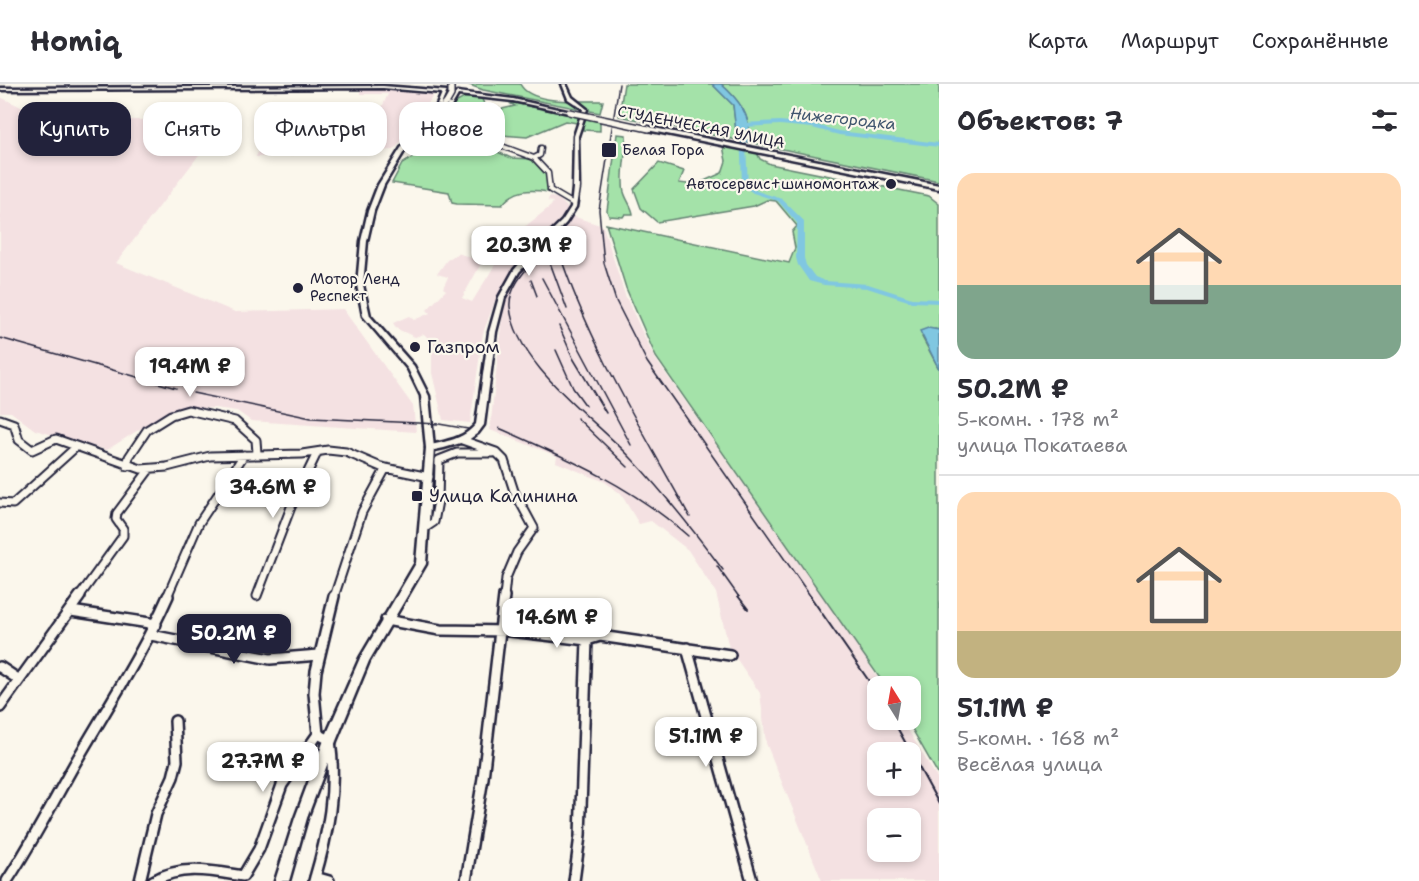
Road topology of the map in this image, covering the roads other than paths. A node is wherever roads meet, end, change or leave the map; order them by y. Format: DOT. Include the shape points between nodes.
graph roads {
  1 [pos="564,84"];
  2 [pos="394,86"];
  3 [pos="447,86"];
  4 [pos="0,87"];
  5 [pos="426,89"];
  6 [pos="459,90"];
  7 [pos="482,95"];
  8 [pos="440,102"];
  9 [pos="440,102"];
  10 [pos="450,102"];
  11 [pos="571,111"];
  12 [pos="505,147"];
  13 [pos="541,148"];
  14 [pos="400,156"];
  15 [pos="534,158"];
  16 [pos="939,186"];
  17 [pos="572,203"];
  18 [pos="0,419"];
  19 [pos="462,440"];
  20 [pos="76,447"];
  21 [pos="430,448"];
  22 [pos="496,452"];
  23 [pos="258,453"];
  24 [pos="316,453"];
  25 [pos="244,455"];
  26 [pos="127,466"];
  27 [pos="386,468"];
  28 [pos="149,470"];
  29 [pos="429,477"];
  30 [pos="0,503"];
  31 [pos="425,528"];
  32 [pos="257,596"];
  33 [pos="71,611"];
  34 [pos="386,620"];
  35 [pos="156,624"];
  36 [pos="498,632"];
  37 [pos="151,635"];
  38 [pos="587,640"];
  39 [pos="687,648"];
  40 [pos="319,655"];
  41 [pos="730,655"];
  42 [pos="0,667"];
  43 [pos="18,679"];
  44 [pos="0,707"];
  45 [pos="175,721"];
  46 [pos="318,734"];
  47 [pos="330,740"];
  48 [pos="314,879"];
  49 [pos="7,881"];
  50 [pos="140,881"];
  51 [pos="153,881"];
  52 [pos="282,881"];
  53 [pos="329,881"];
  54 [pos="466,881"];
  55 [pos="574,881"];
  56 [pos="752,881"];
  1 -- 17 [label="street" via="570,98 585,110 576,136 577,183"];
  2 -- 4 [label="main road"];
  2 -- 5 [label="main road"];
  3 -- 5 [label="main road"];
  3 -- 6 [label="main road"];
  3 -- 9 [label="main road"];
  3 -- 10 [label="main road, bridge"];
  5 -- 8 [label="main road" via="442,95"];
  6 -- 7 [label="main road, СТУДЕНЧЕСКАЯ УЛИЦА"];
  6 -- 10 [label="main road"];
  6 -- 11 [label="main road, СТУДЕНЧЕСКАЯ УЛИЦА"];
  7 -- 10 [label="main road"];
  7 -- 11 [label="main road, СТУДЕНЧЕСКАЯ УЛИЦА"];
  11 -- 16 [label="main road, СТУДЕНЧЕСКАЯ УЛИЦА, bridge"];
  12 -- 15 [label="street"];
  13 -- 15 [label="street" via="540,155"];
  14 -- 21 [label="main road" via="388,172 371,212 362,251 361,297 367,316 420,382 429,412"];
  15 -- 17 [label="street" via="548,173 550,190"];
  17 -- 19 [label="street" via="573,211 535,250 503,294 480,425"];
  18 -- 20 [label="street" via="14,424 21,444 32,450 56,439"];
  19 -- 21 [label="street"];
  19 -- 22 [label="street"];
  20 -- 26 [label="street"];
  20 -- 30 [label="street" via="13,504"];
  21 -- 29 [label="main road"];
  22 -- 31 [label="street" via="454,453 439,460 434,522"];
  22 -- 36 [label="street" via="504,460 534,528 517,552 506,578"];
  23 -- 24 [label="street"];
  23 -- 25 [label="street"];
  23 -- 26 [label="street" via="256,440 235,421 188,410 147,430"];
  24 -- 27 [label="street" via="346,452"];
  24 -- 32 [label="street"];
  25 -- 28 [label="street" via="210,456"];
  25 -- 35 [label="street" via="199,523"];
  26 -- 28 [label="street"];
  27 -- 29 [label="street"];
  27 -- 40 [label="street" via="377,479 352,539"];
  28 -- 33 [label="street" via="117,513 123,536"];
  29 -- 31 [label="main road"];
  31 -- 34 [label="main road" via="421,564"];
  33 -- 35 [label="street"];
  33 -- 43 [label="street"];
  34 -- 36 [label="street" via="440,630"];
  34 -- 47 [label="main road"];
  35 -- 37 [label="street"];
  36 -- 38 [label="street"];
  36 -- 54 [label="street" via="483,778"];
  37 -- 40 [label="street" via="270,659"];
  37 -- 49 [label="street"];
  38 -- 39 [label="street" via="600,636"];
  38 -- 55 [label="street" via="580,836"];
  39 -- 41 [label="street"];
  39 -- 56 [label="street"];
  40 -- 46 [label="street" via="314,693"];
  42 -- 43 [label="street"];
  43 -- 44 [label="street"];
  45 -- 50 [label="street" via="177,762 156,814"];
  46 -- 47 [label="street"];
  46 -- 51 [label="street" via="283,782 264,842 243,876 194,868"];
  47 -- 48 [label="street" via="334,763 332,800"];
  47 -- 52 [label="main road"];
  48 -- 53 [label="street"];
}
